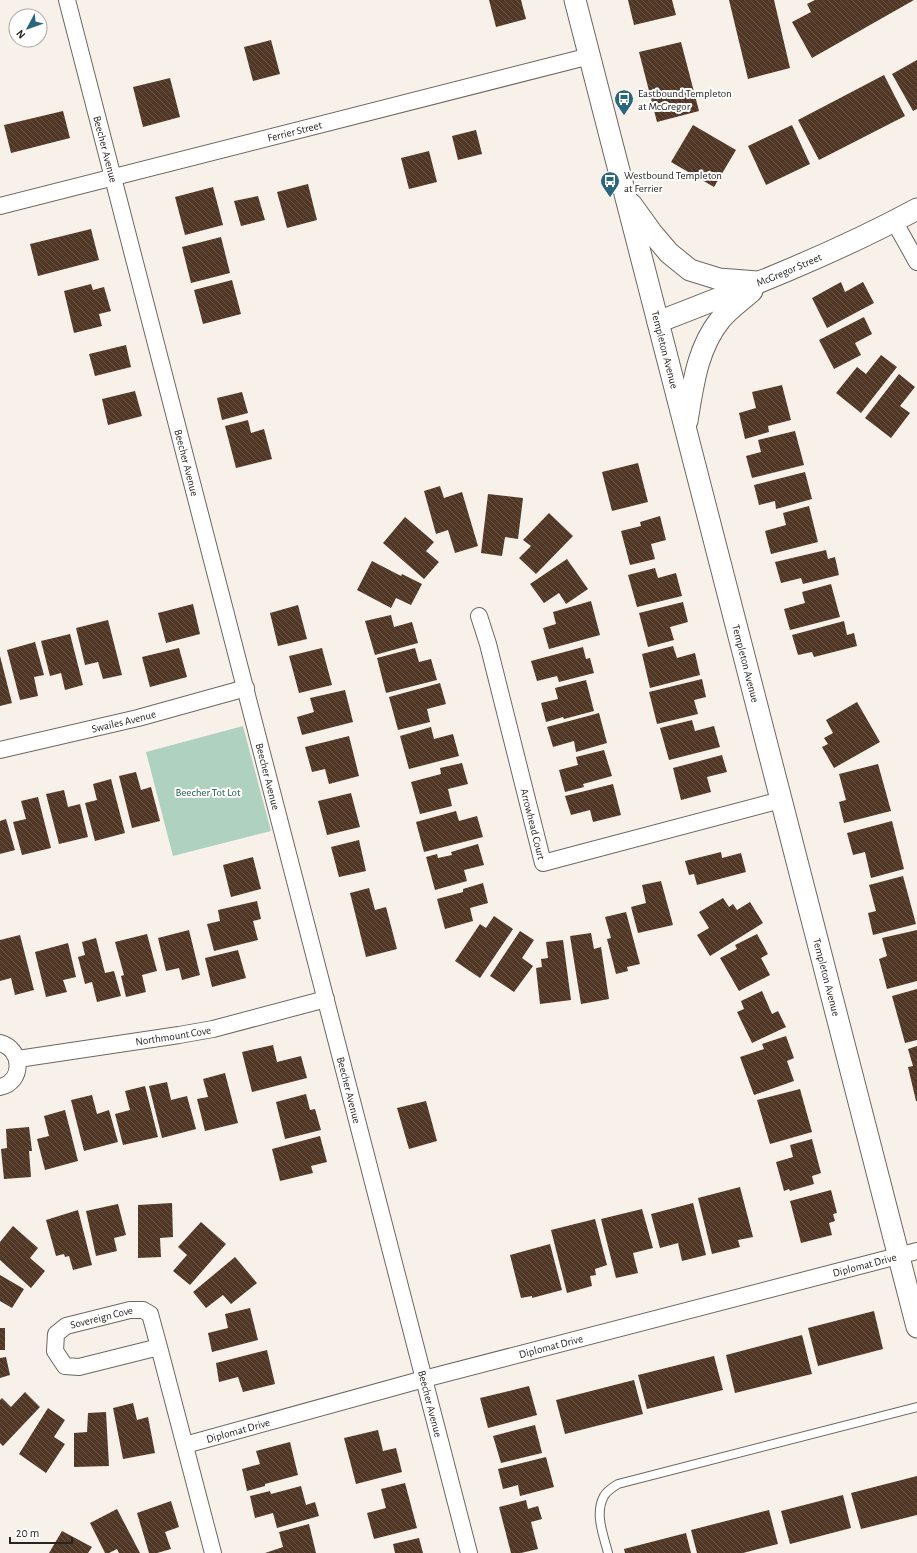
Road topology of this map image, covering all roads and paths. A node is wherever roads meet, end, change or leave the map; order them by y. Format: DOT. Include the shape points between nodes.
graph roads {
  1 [pos="67,0"];
  2 [pos="575,0"];
  3 [pos="590,56"];
  4 [pos="113,177"];
  5 [pos="625,195"];
  6 [pos="0,206"];
  7 [pos="917,209"];
  8 [pos="894,221"];
  9 [pos="917,262"];
  10 [pos="761,282"];
  11 [pos="658,322"];
  12 [pos="685,428"];
  13 [pos="479,616"];
  14 [pos="246,688"];
  15 [pos="0,750"];
  16 [pos="781,800"];
  17 [pos="326,999"];
  18 [pos="0,1043"];
  19 [pos="18,1059"];
  20 [pos="0,1087"];
  21 [pos="908,1253"];
  22 [pos="917,1327"];
  23 [pos="159,1347"];
  24 [pos="424,1379"];
  25 [pos="917,1407"];
  26 [pos="185,1445"];
  27 [pos="213,1553"];
  28 [pos="469,1553"];
  29 [pos="608,1553"];
  1 -- 4 [label="street, Beecher Avenue"];
  2 -- 3 [label="street, Templeton Avenue"];
  3 -- 4 [label="street, Ferrier Street"];
  3 -- 5 [label="street, Templeton Avenue"];
  4 -- 6 [label="street, Ferrier Street"];
  4 -- 14 [label="street, Beecher Avenue"];
  5 -- 10 [label="street" via="665,248 690,270 719,279"];
  5 -- 11 [label="street, Templeton Avenue"];
  7 -- 8 [label="street, McGregor Street"];
  8 -- 9 [label="street"];
  8 -- 10 [label="street, McGregor Street"];
  10 -- 11 [label="street, McGregor Street"];
  10 -- 12 [label="street" via="720,319 703,346"];
  11 -- 12 [label="street, Templeton Avenue"];
  12 -- 16 [label="street, Templeton Avenue"];
  13 -- 16 [label="street, Arrowhead Court" via="543,863"];
  14 -- 15 [label="street, Swailes Avenue" via="138,718"];
  14 -- 17 [label="street, Beecher Avenue"];
  16 -- 21 [label="street, Templeton Avenue"];
  17 -- 19 [label="street, Northmount Cove" via="179,1036"];
  17 -- 24 [label="street, Beecher Avenue"];
  18 -- 19 [label="street" via="14,1052"];
  19 -- 20 [label="street" via="18,1071 14,1078 9,1084"];
  21 -- 22 [label="street, Templeton Avenue"];
  21 -- 24 [label="street, Diplomat Drive"];
  23 -- 23 [label="street, Sovereign Cove" via="150,1314 143,1310 130,1310 66,1326 56,1334 55,1352 66,1366 79,1367"];
  23 -- 26 [label="street, Sovereign Cove"];
  24 -- 26 [label="street, Diplomat Drive"];
  24 -- 28 [label="street, Beecher Avenue"];
  25 -- 29 [label="lane" via="618,1484 604,1496 600,1507 599,1518"];
  26 -- 27 [label="street, Sovereign Cove"];
}
